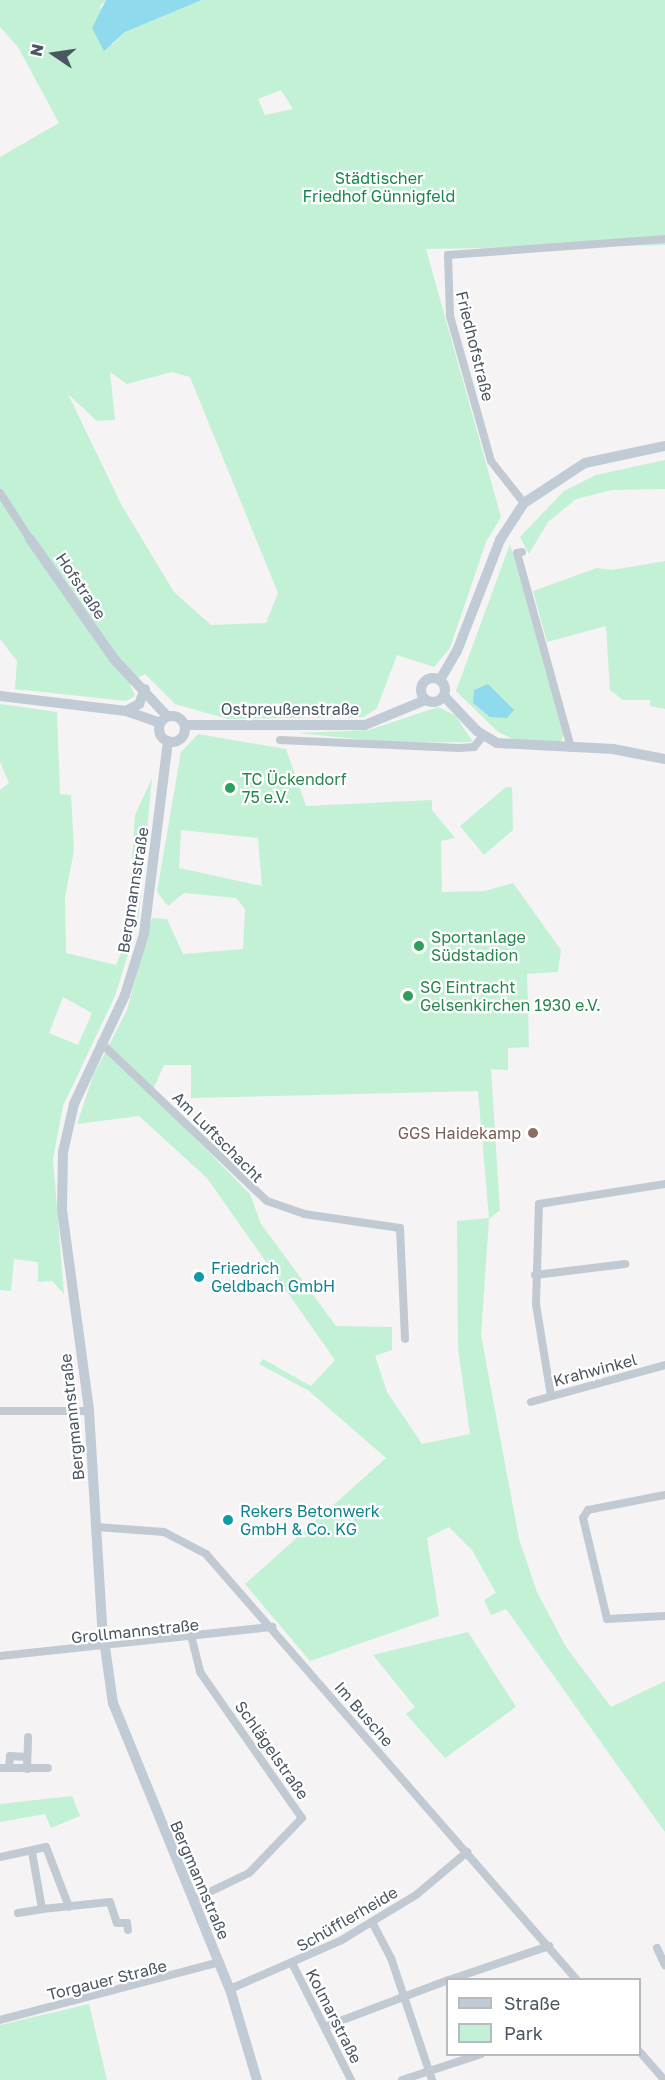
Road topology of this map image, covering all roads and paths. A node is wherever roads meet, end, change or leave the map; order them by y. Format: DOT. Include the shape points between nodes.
graph roads {
  1 [pos="665,239"];
  2 [pos="665,446"];
  3 [pos="0,493"];
  4 [pos="524,503"];
  5 [pos="30,539"];
  6 [pos="522,552"];
  7 [pos="440,680"];
  8 [pos="145,689"];
  9 [pos="0,696"];
  10 [pos="444,696"];
  11 [pos="425,700"];
  12 [pos="126,711"];
  13 [pos="164,720"];
  14 [pos="185,725"];
  15 [pos="483,736"];
  16 [pos="280,740"];
  17 [pos="168,741"];
  18 [pos="571,748"];
  19 [pos="665,759"];
  20 [pos="101,1043"];
  21 [pos="665,1184"];
  22 [pos="625,1264"];
  23 [pos="535,1275"];
  24 [pos="405,1339"];
  25 [pos="665,1365"];
  26 [pos="551,1396"];
  27 [pos="531,1402"];
  28 [pos="0,1411"];
  29 [pos="89,1411"];
  30 [pos="665,1495"];
  31 [pos="97,1527"];
  32 [pos="665,1616"];
  33 [pos="272,1627"];
  34 [pos="192,1639"];
  35 [pos="105,1648"];
  36 [pos="0,1656"];
  37 [pos="28,1737"];
  38 [pos="27,1757"];
  39 [pos="0,1768"];
  40 [pos="9,1768"];
  41 [pos="48,1768"];
  42 [pos="27,1769"];
  43 [pos="32,1852"];
  44 [pos="467,1852"];
  45 [pos="0,1857"];
  46 [pos="193,1900"];
  47 [pos="69,1906"];
  48 [pos="42,1909"];
  49 [pos="18,1913"];
  50 [pos="372,1922"];
  51 [pos="128,1930"];
  52 [pos="549,1946"];
  53 [pos="657,1948"];
  54 [pos="219,1962"];
  55 [pos="293,1965"];
  56 [pos="665,1965"];
  57 [pos="454,1978"];
  58 [pos="575,1978"];
  59 [pos="446,1981"];
  60 [pos="230,1989"];
  61 [pos="403,1995"];
  62 [pos="0,2020"];
  63 [pos="327,2026"];
  64 [pos="641,2054"];
  65 [pos="479,2056"];
  66 [pos="430,2076"];
  67 [pos="257,2080"];
  68 [pos="351,2080"];
  69 [pos="402,2080"];
  70 [pos="664,2080"];
  1 -- 4 [label="street, Friedhofstraße" via="448,255 450,316 491,461"];
  2 -- 4 [label="street" via="585,463"];
  3 -- 5 [label="street, Hofstraße"];
  4 -- 7 [label="street" via="500,540 457,651"];
  5 -- 8 [label="street, Hofstraße" via="114,659"];
  6 -- 18 [label="street" via="517,553"];
  7 -- 10 [label="street"];
  7 -- 11 [label="street" via="424,682"];
  8 -- 12 [label="street" via="139,704"];
  8 -- 13 [label="street, Hofstraße"];
  9 -- 12 [label="street"];
  10 -- 11 [label="street, Ostpreußenstraße" via="436,703"];
  10 -- 15 [label="street"];
  11 -- 14 [label="street, Ostpreußenstraße" via="365,725"];
  12 -- 13 [label="street"];
  13 -- 14 [label="street" via="176,716"];
  13 -- 17 [label="street" via="161,736"];
  14 -- 17 [label="street" via="183,737"];
  15 -- 16 [label="street, Ostpreußenstraße" via="469,748"];
  15 -- 18 [label="street" via="523,748"];
  17 -- 20 [label="street, Bergmannstraße" via="144,934 125,995"];
  18 -- 19 [label="street"];
  20 -- 24 [label="street, Am Luftschacht" via="267,1201 304,1214 400,1228"];
  20 -- 29 [label="street, Bergmannstraße" via="70,1119 61,1189"];
  21 -- 23 [label="street" via="539,1204"];
  22 -- 23 [label="street"];
  23 -- 26 [label="street"];
  25 -- 26 [label="street, Krahwinkel"];
  26 -- 27 [label="street, Krahwinkel"];
  28 -- 29 [label="street"];
  29 -- 31 [label="street, Bergmannstraße"];
  30 -- 32 [label="street" via="588,1510 583,1518 607,1619"];
  31 -- 33 [label="street, Im Busche" via="153,1530 188,1542 215,1562"];
  31 -- 35 [label="street, Bergmannstraße"];
  33 -- 34 [label="street, Grollmannstraße"];
  33 -- 44 [label="street, Im Busche"];
  34 -- 35 [label="street, Grollmannstraße"];
  34 -- 46 [label="street, Schlägelstraße" via="200,1672 302,1818 249,1873"];
  35 -- 36 [label="street, Grollmannstraße"];
  35 -- 46 [label="street, Bergmannstraße" via="124,1740"];
  37 -- 38 [label="street"];
  38 -- 40 [label="street" via="10,1756"];
  38 -- 42 [label="street"];
  39 -- 40 [label="street"];
  40 -- 42 [label="street"];
  41 -- 42 [label="street"];
  43 -- 45 [label="street"];
  43 -- 47 [label="street" via="46,1847"];
  43 -- 48 [label="street"];
  44 -- 50 [label="street, Schüfflerheide"];
  44 -- 52 [label="street, Im Busche"];
  46 -- 54 [label="street, Bergmannstraße"];
  47 -- 48 [label="street"];
  47 -- 51 [label="street" via="112,1903 117,1923 127,1923"];
  48 -- 49 [label="street"];
  50 -- 55 [label="street, Schüfflerheide"];
  50 -- 61 [label="street"];
  52 -- 57 [label="street"];
  52 -- 58 [label="street, Im Busche"];
  53 -- 56 [label="street"];
  54 -- 60 [label="street, Bergmannstraße"];
  54 -- 62 [label="street, Torgauer Straße"];
  55 -- 60 [label="street, Schüfflerheide"];
  55 -- 63 [label="street, Kolmarstraße"];
  59 -- 61 [label="street"];
  60 -- 67 [label="street, Bergmannstraße"];
  61 -- 63 [label="street"];
  61 -- 66 [label="street"];
  63 -- 68 [label="street, Kolmarstraße"];
  64 -- 70 [label="street"];
  65 -- 66 [label="street"];
  66 -- 69 [label="street"];
}
